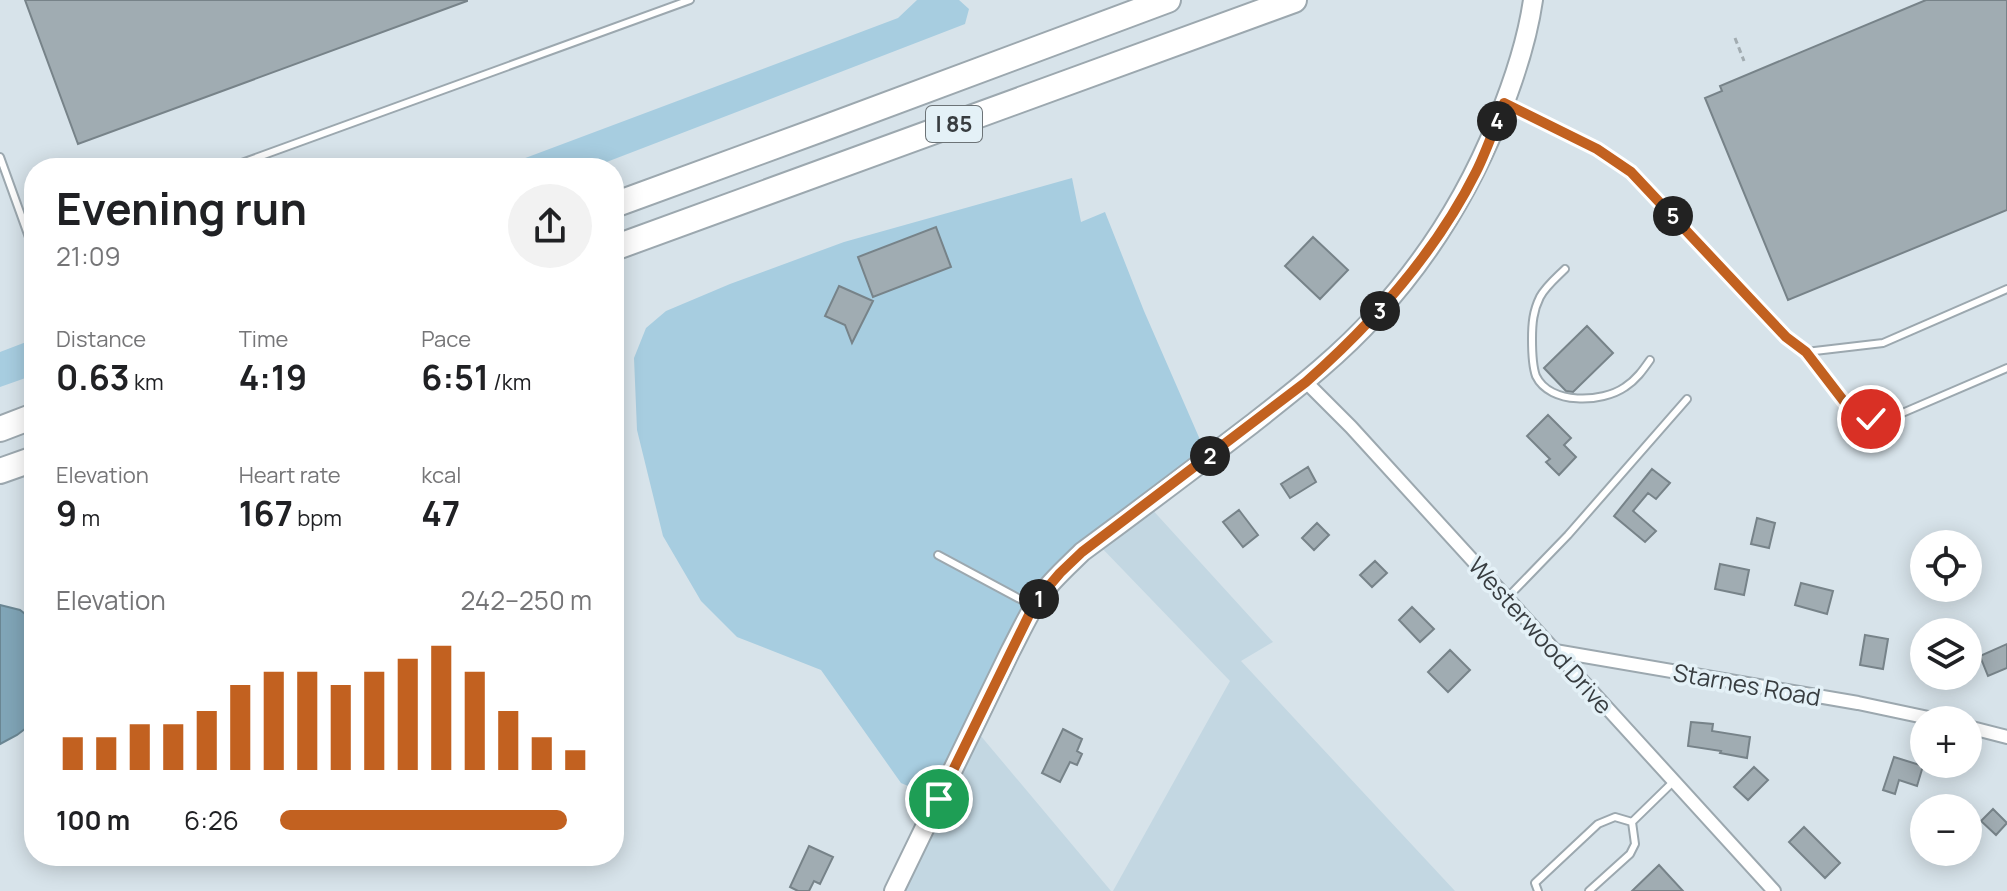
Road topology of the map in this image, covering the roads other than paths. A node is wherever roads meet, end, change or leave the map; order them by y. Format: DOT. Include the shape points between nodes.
graph roads {
  1 [pos="690,0"];
  2 [pos="1168,0"];
  3 [pos="1294,0"];
  4 [pos="1533,0"];
  5 [pos="1504,103"];
  6 [pos="0,157"];
  7 [pos="256,158"];
  8 [pos="624,201"];
  9 [pos="24,223"];
  10 [pos="624,244"];
  11 [pos="1565,269"];
  12 [pos="2007,289"];
  13 [pos="1806,352"];
  14 [pos="1650,360"];
  15 [pos="2007,368"];
  16 [pos="1306,382"];
  17 [pos="1687,399"];
  18 [pos="24,420"];
  19 [pos="0,429"];
  20 [pos="24,463"];
  21 [pos="0,471"];
  22 [pos="938,555"];
  23 [pos="1507,598"];
  24 [pos="1034,607"];
  25 [pos="1555,651"];
  26 [pos="1910,714"];
  27 [pos="1982,731"];
  28 [pos="2007,737"];
  29 [pos="1674,781"];
  30 [pos="1632,822"];
  31 [pos="894,891"];
  32 [pos="1538,891"];
  33 [pos="1589,891"];
  34 [pos="1774,891"];
  1 -- 7 [label="lane"];
  2 -- 8 [label="highway, I 85"];
  3 -- 10 [label="highway, I 85"];
  4 -- 5 [label="street"];
  5 -- 13 [label="lane" via="1631,172"];
  5 -- 16 [label="street" via="1475,174 1421,260 1374,318"];
  6 -- 9 [label="lane"];
  11 -- 14 [label="lane" via="1533,314 1534,369 1541,382 1564,398 1584,399 1626,387"];
  12 -- 13 [label="lane" via="1883,343"];
  13 -- 15 [label="lane" via="1846,404 1871,419 1900,414"];
  16 -- 23 [label="street, Westerwood Drive"];
  16 -- 24 [label="street" via="1082,552"];
  17 -- 23 [label="lane"];
  18 -- 19 [label="highway"];
  20 -- 21 [label="highway"];
  22 -- 24 [label="lane"];
  23 -- 25 [label="street, Westerwood Drive"];
  24 -- 31 [label="street"];
  25 -- 26 [label="street, Starnes Road"];
  25 -- 29 [label="street, Westerwood Drive"];
  27 -- 28 [label="street"];
  29 -- 30 [label="lane"];
  29 -- 34 [label="street, Westerwood Drive"];
  30 -- 32 [label="lane" via="1615,817 1598,824 1535,883"];
  30 -- 33 [label="lane" via="1635,844 1630,854"];
}
